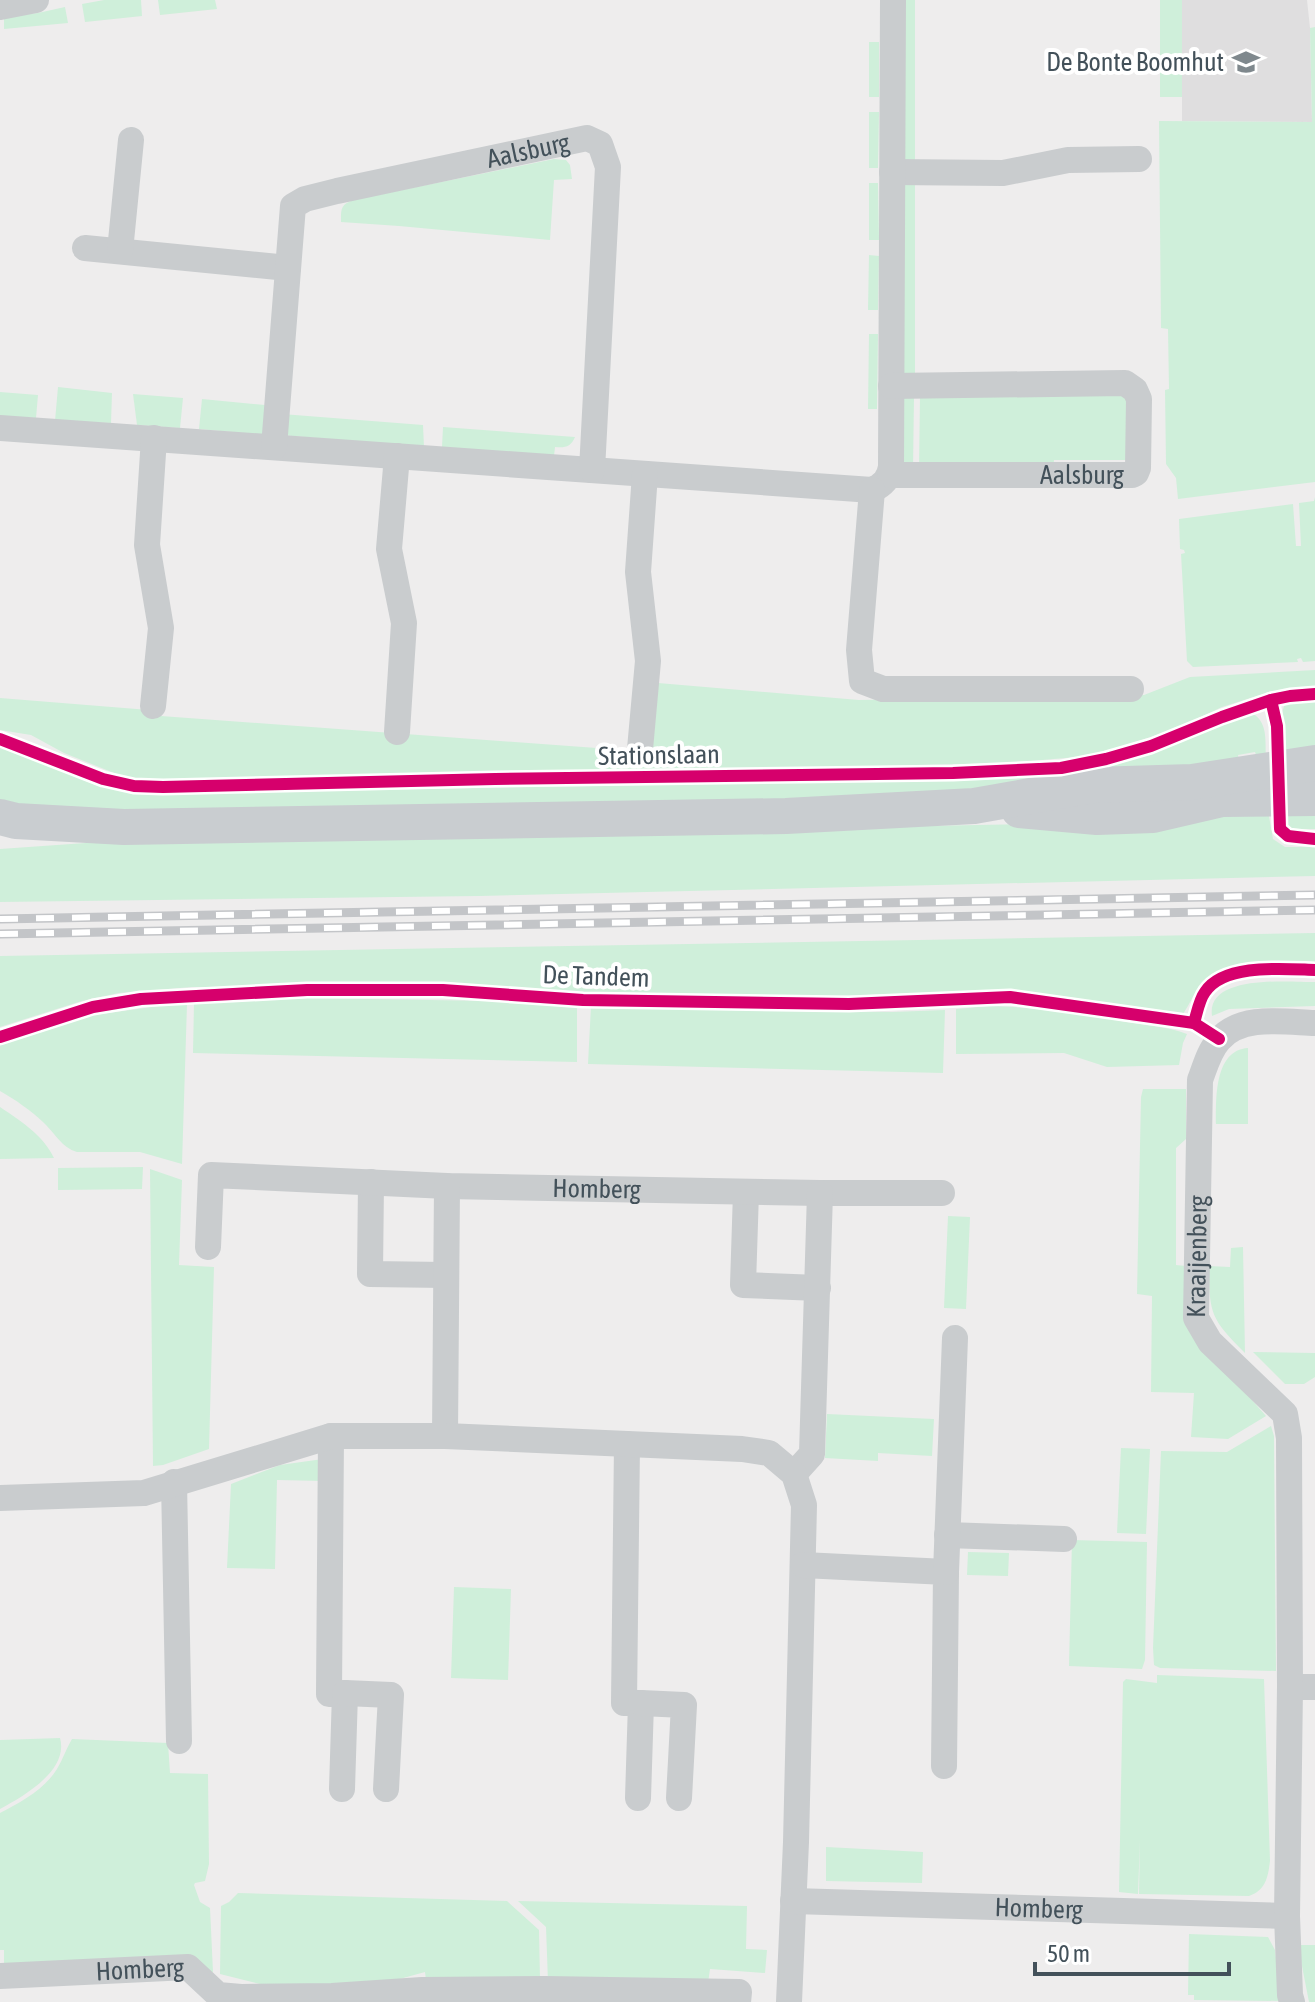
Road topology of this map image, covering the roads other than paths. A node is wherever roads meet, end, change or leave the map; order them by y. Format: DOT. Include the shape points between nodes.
graph roads {
  1 [pos="36,0"];
  2 [pos="893,0"];
  3 [pos="0,7"];
  4 [pos="131,140"];
  5 [pos="1139,159"];
  6 [pos="892,172"];
  7 [pos="85,248"];
  8 [pos="120,251"];
  9 [pos="288,268"];
  10 [pos="891,386"];
  11 [pos="0,428"];
  12 [pos="154,438"];
  13 [pos="274,447"];
  14 [pos="397,456"];
  15 [pos="592,470"];
  16 [pos="645,474"];
  17 [pos="881,483"];
  18 [pos="1131,689"];
  19 [pos="153,706"];
  20 [pos="397,732"];
  21 [pos="640,749"];
  22 [pos="1315,763"];
  23 [pos="1315,798"];
  24 [pos="974,806"];
  25 [pos="0,817"];
  26 [pos="124,827"];
  27 [pos="0,842"];
  28 [pos="1315,1023"];
  29 [pos="371,1182"];
  30 [pos="447,1186"];
  31 [pos="746,1192"];
  32 [pos="820,1193"];
  33 [pos="942,1193"];
  34 [pos="208,1247"];
  35 [pos="446,1275"];
  36 [pos="818,1288"];
  37 [pos="955,1338"];
  38 [pos="331,1436"];
  39 [pos="445,1436"];
  40 [pos="627,1444"];
  41 [pos="794,1474"];
  42 [pos="174,1482"];
  43 [pos="0,1498"];
  44 [pos="947,1535"];
  45 [pos="1064,1539"];
  46 [pos="803,1565"];
  47 [pos="946,1572"];
  48 [pos="1302,1687"];
  49 [pos="345,1693"];
  50 [pos="641,1703"];
  51 [pos="179,1741"];
  52 [pos="944,1766"];
  53 [pos="342,1789"];
  54 [pos="386,1789"];
  55 [pos="638,1798"];
  56 [pos="679,1798"];
  57 [pos="793,1901"];
  58 [pos="1287,1916"];
  59 [pos="0,1976"];
  60 [pos="738,2002"];
  61 [pos="789,2002"];
  62 [pos="1292,2002"];
  1 -- 3 [label="street"];
  2 -- 6 [label="street"];
  4 -- 8 [label="street"];
  5 -- 6 [label="street" via="1068,160 1003,173"];
  6 -- 10 [label="street"];
  7 -- 8 [label="street"];
  8 -- 9 [label="street"];
  9 -- 13 [label="street, Aalsburg"];
  9 -- 15 [label="street, Aalsburg" via="293,206 305,199 587,138 600,144 608,167"];
  10 -- 17 [label="street"];
  10 -- 17 [label="street, Aalsburg" via="1125,383 1139,399 1138,468 1132,475"];
  11 -- 12 [label="street, Aalsburg"];
  12 -- 13 [label="street, Aalsburg"];
  12 -- 19 [label="street" via="147,545 161,628"];
  13 -- 14 [label="street, Aalsburg"];
  14 -- 15 [label="street, Aalsburg"];
  14 -- 20 [label="street" via="389,549 404,623"];
  15 -- 16 [label="street, Aalsburg"];
  16 -- 17 [label="street, Aalsburg"];
  16 -- 21 [label="street" via="638,572 648,661"];
  17 -- 18 [label="street" via="859,650 862,681 883,689"];
  22 -- 24 [label="street" via="1192,782 1093,785"];
  23 -- 24 [label="street" via="1222,799 1153,815 1097,817"];
  24 -- 26 [label="street" via="786,816"];
  25 -- 26 [label="street"];
  26 -- 27 [label="street"];
  28 -- 48 [label="street, Kraaijenberg" via="1254,1022 1235,1028 1219,1039 1200,1080 1196,1318 1210,1342 1285,1414"];
  29 -- 30 [label="street, Homberg"];
  29 -- 34 [label="street, Homberg" via="211,1175"];
  29 -- 35 [label="street" via="370,1274"];
  30 -- 31 [label="street, Homberg"];
  30 -- 35 [label="street"];
  31 -- 32 [label="street, Homberg"];
  31 -- 36 [label="street" via="743,1285"];
  32 -- 33 [label="street, Homberg"];
  32 -- 36 [label="street"];
  35 -- 39 [label="street"];
  36 -- 41 [label="street" via="812,1454"];
  37 -- 44 [label="street"];
  38 -- 39 [label="street"];
  38 -- 42 [label="street"];
  38 -- 49 [label="street" via="329,1694"];
  39 -- 40 [label="street"];
  40 -- 41 [label="street" via="769,1453"];
  40 -- 50 [label="street" via="624,1703"];
  41 -- 46 [label="street" via="804,1505"];
  42 -- 43 [label="street" via="144,1493"];
  42 -- 51 [label="street"];
  44 -- 45 [label="street"];
  44 -- 47 [label="street"];
  46 -- 47 [label="street"];
  46 -- 57 [label="street"];
  47 -- 52 [label="street"];
  48 -- 58 [label="street, Kraaijenberg"];
  49 -- 53 [label="street"];
  49 -- 54 [label="street" via="391,1695"];
  50 -- 55 [label="street"];
  50 -- 56 [label="street" via="684,1705"];
  57 -- 58 [label="street, Homberg"];
  57 -- 61 [label="street"];
  58 -- 62 [label="street, Kraaijenberg"];
  59 -- 60 [label="street, Homberg" via="188,1967 218,1995 241,1997 545,1989 739,1992"];
}
